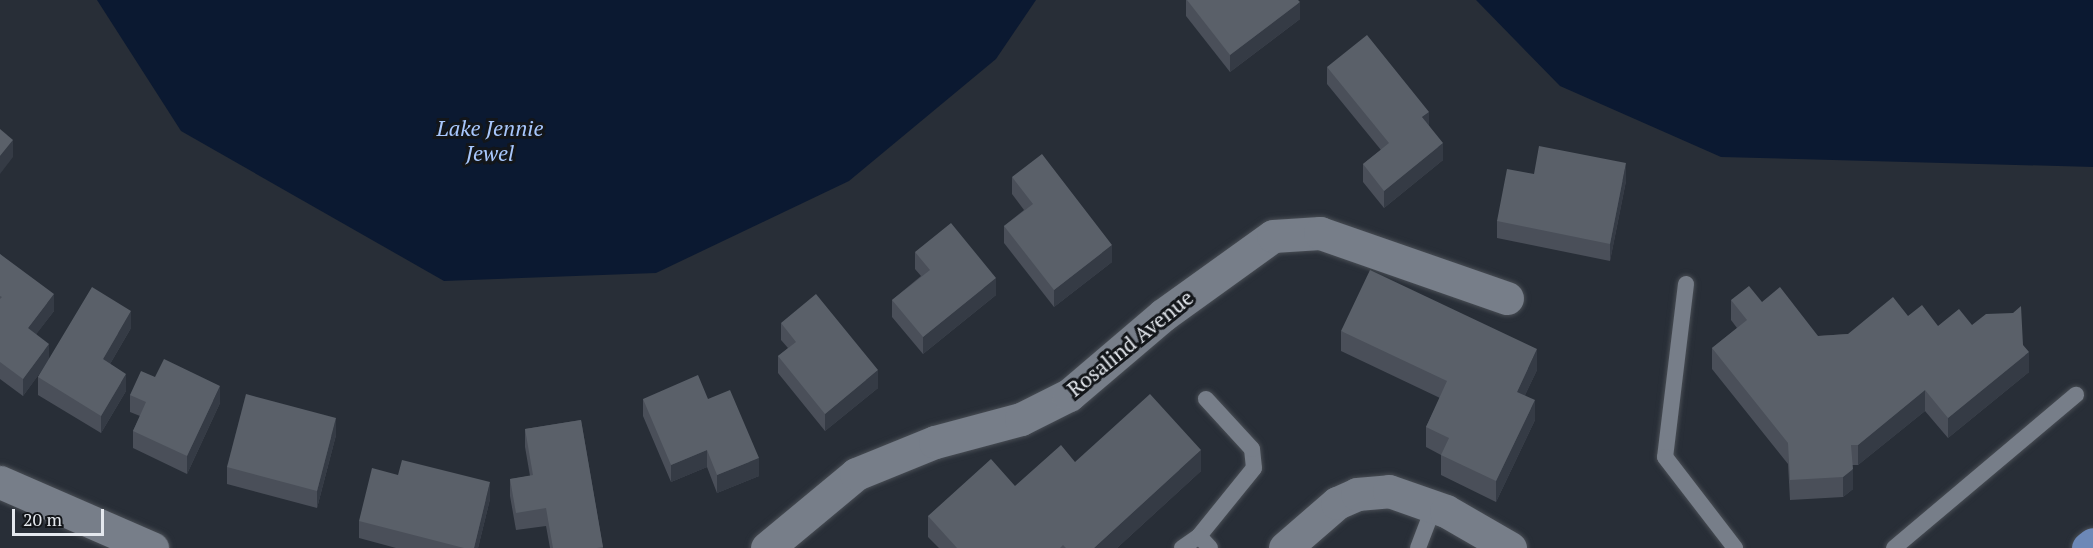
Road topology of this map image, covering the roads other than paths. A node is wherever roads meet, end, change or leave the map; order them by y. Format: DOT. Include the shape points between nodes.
graph roads {
  1 [pos="1686,284"];
  2 [pos="1507,298"];
  3 [pos="2076,395"];
  4 [pos="1206,399"];
  5 [pos="0,482"];
  6 [pos="1434,506"];
  7 [pos="1204,542"];
  8 [pos="2093,544"];
  9 [pos="132,545"];
  10 [pos="767,548"];
  11 [pos="1182,548"];
  12 [pos="1285,548"];
  13 [pos="1418,548"];
  14 [pos="1510,548"];
  15 [pos="1735,548"];
  16 [pos="1894,548"];
  17 [pos="2088,548"];
  1 -- 15 [label="lane" via="1665,457"];
  2 -- 10 [label="street, Rosalind Avenue" via="1320,233 1273,236 1163,315 1069,394 1021,419 935,442 856,474"];
  3 -- 16 [label="lane"];
  4 -- 7 [label="lane" via="1252,449 1254,468"];
  5 -- 9 [label="street"];
  6 -- 12 [label="street" via="1389,491 1358,494 1318,516"];
  6 -- 13 [label="lane"];
  6 -- 14 [label="street"];
  7 -- 11 [label="lane"];
  8 -- 17 [label="main road"];
}
